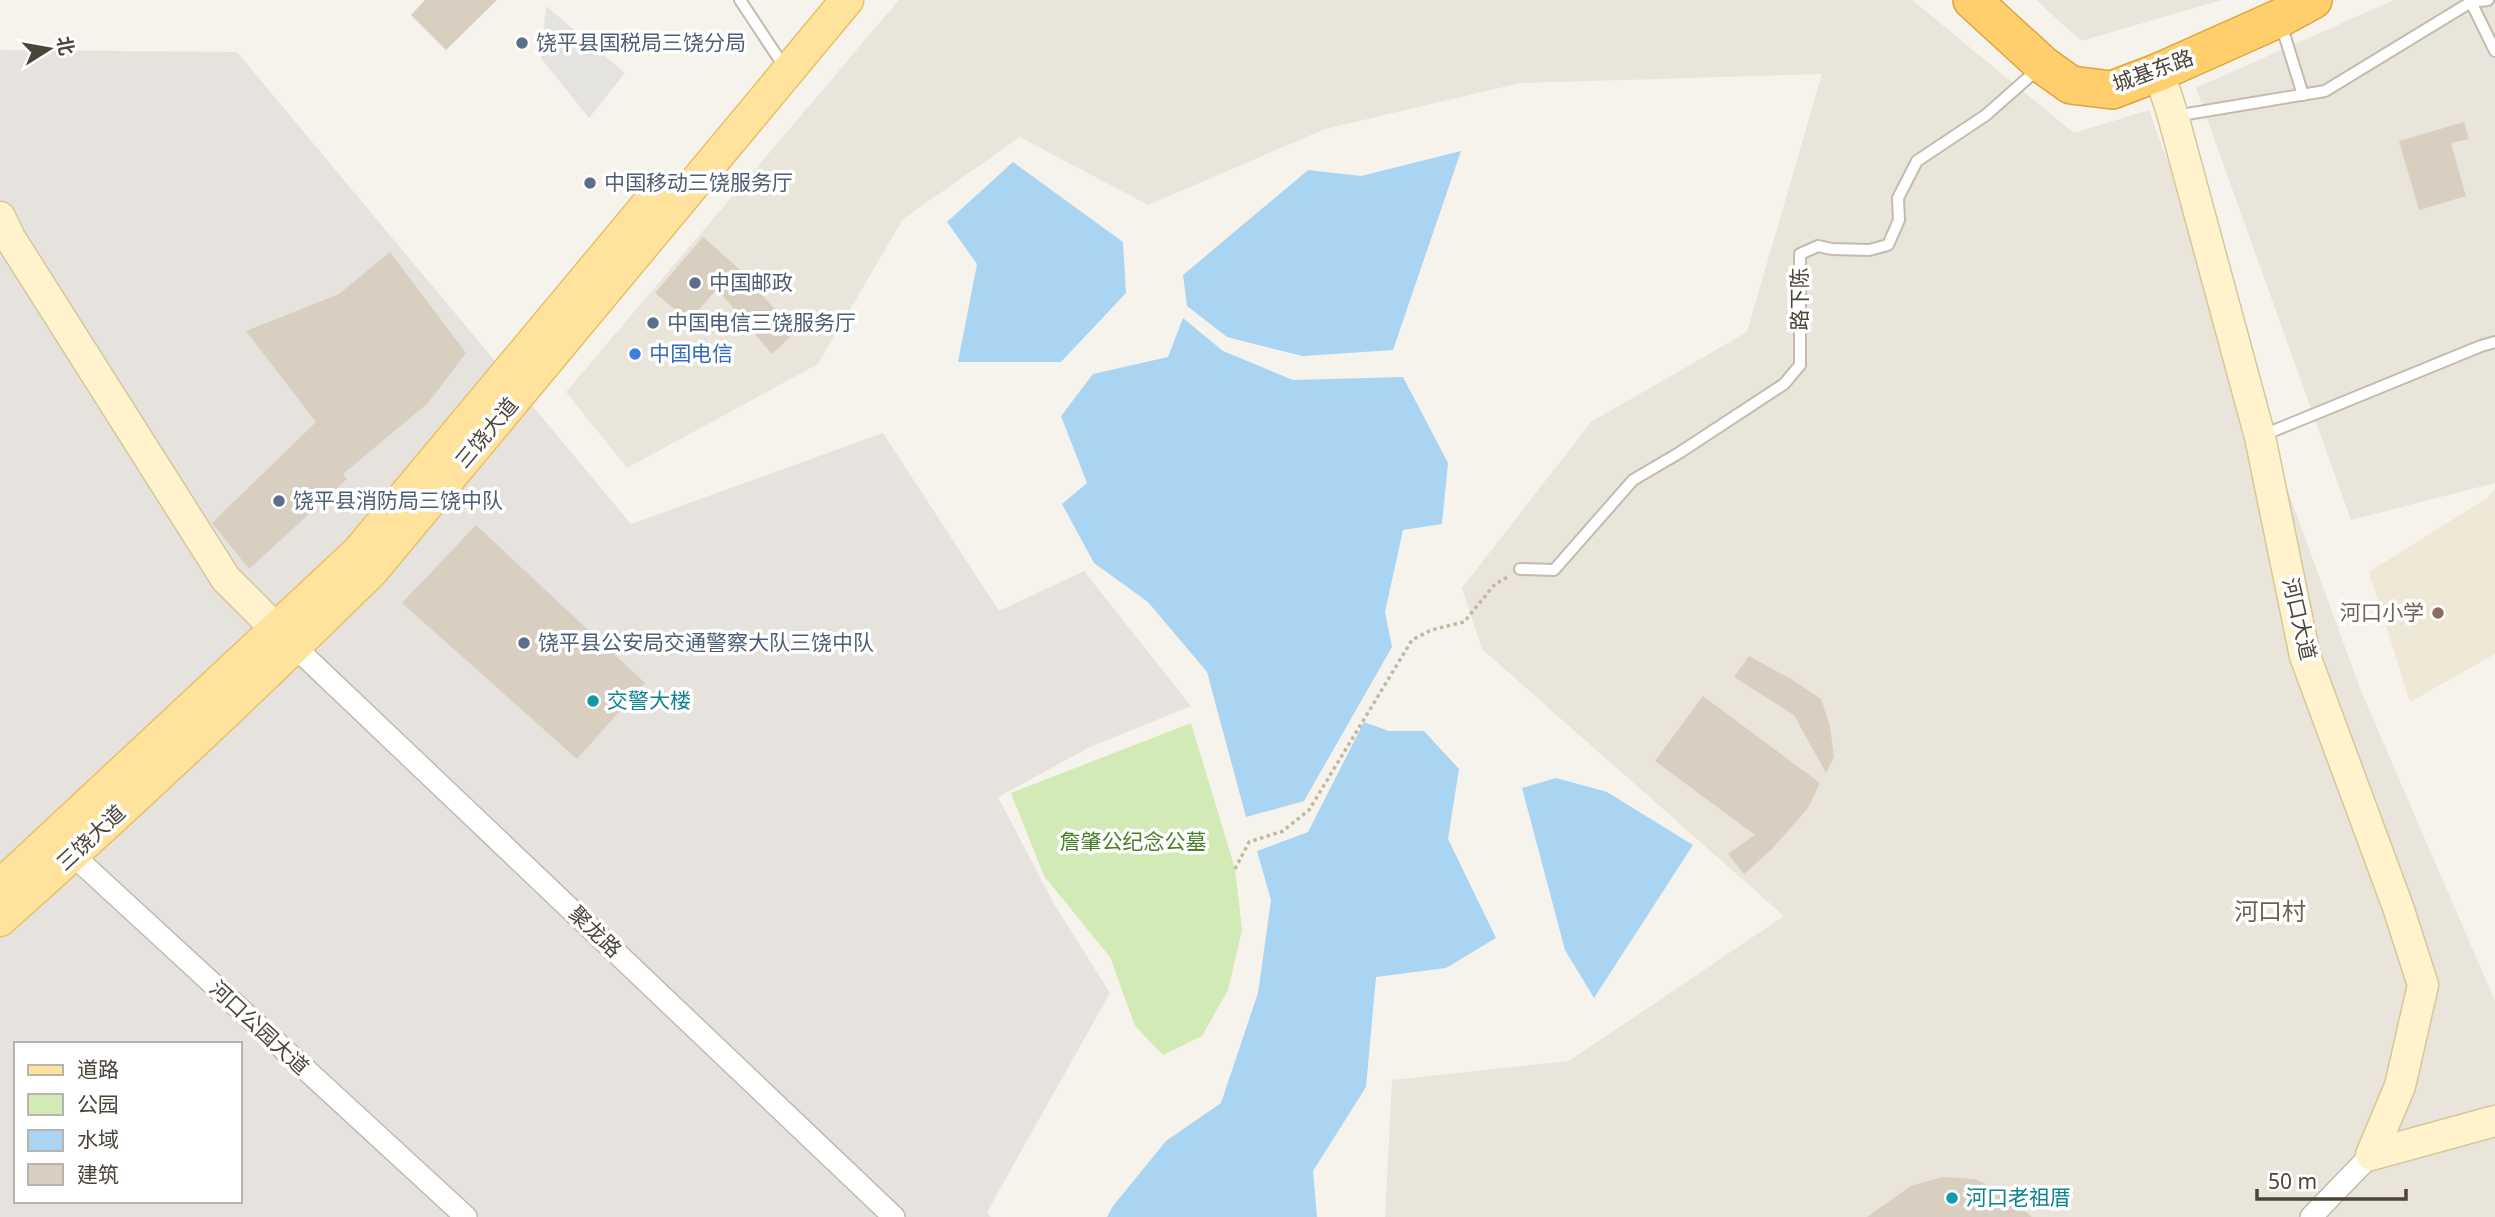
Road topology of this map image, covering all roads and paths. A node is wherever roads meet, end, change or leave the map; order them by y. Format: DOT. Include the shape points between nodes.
graph roads {
  1 [pos="740,0"];
  2 [pos="818,0"];
  3 [pos="846,0"];
  4 [pos="1972,0"];
  5 [pos="2313,0"];
  6 [pos="2488,0"];
  7 [pos="2471,1"];
  8 [pos="2277,9"];
  9 [pos="2495,51"];
  10 [pos="781,62"];
  11 [pos="2043,65"];
  12 [pos="2159,72"];
  13 [pos="2303,95"];
  14 [pos="2173,116"];
  15 [pos="3,231"];
  16 [pos="2495,342"];
  17 [pos="2260,437"];
  18 [pos="1520,569"];
  19 [pos="285,638"];
  20 [pos="64,846"];
  21 [pos="1236,869"];
  22 [pos="0,886"];
  23 [pos="0,920"];
  24 [pos="2495,1121"];
  25 [pos="2371,1155"];
  26 [pos="466,1217"];
  27 [pos="894,1217"];
  28 [pos="2311,1217"];
  1 -- 10 [label="lane"];
  2 -- 10 [label="main road, 三饶大道"];
  3 -- 10 [label="main road, 三饶大道"];
  4 -- 11 [label="highway, 城基东路"];
  5 -- 8 [label="highway, 城基东路"];
  6 -- 7 [label="lane"];
  7 -- 9 [label="lane"];
  7 -- 13 [label="lane" via="2325,91"];
  8 -- 12 [label="highway, 城基东路"];
  8 -- 13 [label="lane"];
  10 -- 19 [label="main road, 三饶大道" via="372,570"];
  11 -- 12 [label="highway, 城基东路" via="2071,85 2112,90"];
  11 -- 18 [label="lane, 路下陈" via="1986,115 1917,161 1898,198 1899,220 1888,245 1869,250 1818,246 1800,254 1800,365 1784,384 1633,480 1554,570"];
  12 -- 14 [label="street, 河口大道"];
  13 -- 14 [label="lane"];
  14 -- 17 [label="street, 河口大道"];
  15 -- 19 [label="street" via="226,579"];
  16 -- 17 [label="lane"];
  17 -- 25 [label="street, 河口大道" via="2305,656 2423,985 2400,1086"];
  18 -- 21 [label="path" via="1495,584 1464,622 1412,639 1309,810 1283,831 1249,842"];
  19 -- 20 [label="main road, 三饶大道"];
  19 -- 27 [label="street, 聚龙路"];
  20 -- 22 [label="main road, 三饶大道"];
  20 -- 23 [label="main road, 三饶大道"];
  20 -- 26 [label="street, 河口公园大道"];
  24 -- 25 [label="street"];
  25 -- 28 [label="street"];
}
